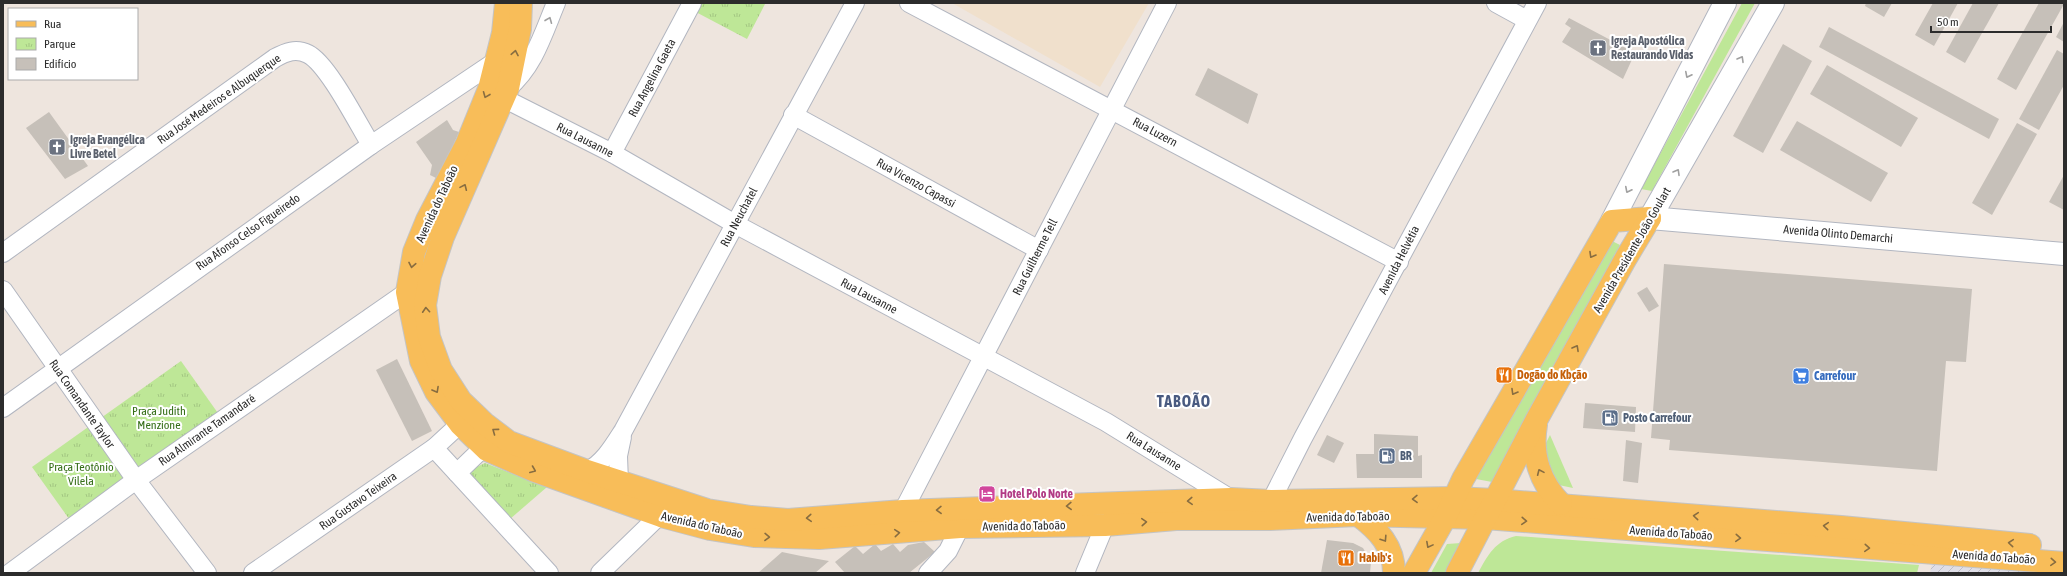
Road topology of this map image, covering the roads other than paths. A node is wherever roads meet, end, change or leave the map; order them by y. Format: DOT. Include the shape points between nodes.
graph roads {
  1 [pos="506,3"];
  2 [pos="521,3"];
  3 [pos="556,3"];
  4 [pos="692,3"];
  5 [pos="855,3"];
  6 [pos="909,3"];
  7 [pos="1167,3"];
  8 [pos="1496,3"];
  9 [pos="1537,3"];
  10 [pos="1725,3"];
  11 [pos="1773,3"];
  12 [pos="1527,20"];
  13 [pos="496,61"];
  14 [pos="506,94"];
  15 [pos="1112,109"];
  16 [pos="793,115"];
  17 [pos="371,145"];
  18 [pos="612,153"];
  19 [pos="1650,218"];
  20 [pos="1612,221"];
  21 [pos="735,224"];
  22 [pos="1039,250"];
  23 [pos="3,253"];
  24 [pos="2064,254"];
  25 [pos="1399,262"];
  26 [pos="3,290"];
  27 [pos="407,292"];
  28 [pos="983,358"];
  29 [pos="57,368"];
  30 [pos="3,408"];
  31 [pos="1537,419"];
  32 [pos="460,424"];
  33 [pos="623,431"];
  34 [pos="484,447"];
  35 [pos="434,448"];
  36 [pos="587,471"];
  37 [pos="457,473"];
  38 [pos="136,480"];
  39 [pos="619,482"];
  40 [pos="1454,498"];
  41 [pos="1231,499"];
  42 [pos="1561,504"];
  43 [pos="667,508"];
  44 [pos="1490,509"];
  45 [pos="1271,510"];
  46 [pos="903,511"];
  47 [pos="1358,515"];
  48 [pos="1445,518"];
  49 [pos="1105,525"];
  50 [pos="960,527"];
  51 [pos="2064,548"];
  52 [pos="2064,563"];
  53 [pos="10,573"];
  54 [pos="207,573"];
  55 [pos="253,573"];
  56 [pos="549,573"];
  57 [pos="600,573"];
  58 [pos="928,573"];
  59 [pos="1085,573"];
  60 [pos="1394,573"];
  61 [pos="1414,573"];
  62 [pos="1457,573"];
  1 -- 13 [label="main road, Avenida do Taboão" via="503,33"];
  14 -- 2 [label="main road, Avenida do Taboão, one-way" via="520,29"];
  14 -- 3 [label="street, one-way" via="534,56"];
  4 -- 18 [label="street, Rua Angelina Gaeta"];
  5 -- 16 [label="street, Rua Neuchatel"];
  6 -- 15 [label="street, Rua Luzern"];
  7 -- 15 [label="street, Rua Guilherme Tell"];
  8 -- 12 [label="street"];
  9 -- 12 [label="street, Avenida Helvétia"];
  10 -- 20 [label="street, one-way"];
  19 -- 11 [label="street, Avenida Presidente João Goulart, one-way"];
  12 -- 25 [label="street, Avenida Helvétia"];
  13 -- 17 [label="street, Rua Afonso Celso Figueiredo"];
  13 -- 27 [label="main road, Avenida do Taboão, one-way" via="488,89 466,143 427,220 414,252"];
  14 -- 18 [label="street, Rua Lausanne"];
  36 -- 14 [label="main road, Avenida do Taboão, one-way" via="509,442 484,423 461,401 441,370 429,337 425,305 430,276 443,236"];
  15 -- 22 [label="street, Rua Guilherme Tell"];
  15 -- 25 [label="street, Rua Luzern"];
  16 -- 21 [label="street, Rua Neuchatel"];
  16 -- 22 [label="street, Rua Vicenzo Capassi"];
  17 -- 23 [label="street, Rua José Medeiros e Albuquerque" via="328,74 316,59 295,50 286,52"];
  17 -- 29 [label="street, Rua Afonso Celso Figueiredo"];
  18 -- 21 [label="street, Rua Lausanne"];
  19 -- 20 [label="main road, Avenida Olinto Demarchi"];
  19 -- 24 [label="street, Avenida Olinto Demarchi"];
  31 -- 19 [label="main road, Avenida Presidente João Goulart, one-way"];
  20 -- 40 [label="main road, one-way"];
  21 -- 28 [label="street, Rua Lausanne"];
  21 -- 33 [label="street, Rua Neuchatel"];
  22 -- 28 [label="street, Rua Guilherme Tell"];
  25 -- 45 [label="street, Avenida Helvétia" via="1303,438"];
  26 -- 29 [label="street, Rua Comandante Taylor"];
  27 -- 32 [label="main road, Avenida do Taboão, one-way" via="421,361 436,392"];
  27 -- 38 [label="street, Rua Almirante Tamandaré"];
  28 -- 41 [label="street, Rua Lausanne" via="1131,436"];
  28 -- 46 [label="street, Rua Guilherme Tell"];
  29 -- 30 [label="street, Rua Afonso Celso Figueiredo"];
  29 -- 38 [label="street, Rua Comandante Taylor"];
  42 -- 31 [label="main road, one-way" via="1546,486 1537,465"];
  31 -- 44 [label="main road, Avenida Presidente João Goulart"];
  32 -- 34 [label="main road, Avenida do Taboão"];
  32 -- 35 [label="street, Rua Gustavo Teixeira"];
  33 -- 36 [label="street, Rua Neuchatel" via="608,453"];
  33 -- 39 [label="street, Rua Neuchatel" via="618,456"];
  34 -- 37 [label="street"];
  34 -- 43 [label="main road, Avenida do Taboão, one-way" via="535,470"];
  35 -- 37 [label="street"];
  35 -- 55 [label="street, Rua Gustavo Teixeira"];
  36 -- 39 [label="main road, Avenida do Taboão"];
  37 -- 56 [label="street"];
  38 -- 53 [label="street, Rua Almirante Tamandaré"];
  38 -- 54 [label="street, Rua Comandante Taylor"];
  39 -- 43 [label="main road, Avenida do Taboão"];
  40 -- 44 [label="main road, Avenida do Taboão"];
  40 -- 45 [label="main road, Avenida do Taboão, one-way"];
  40 -- 48 [label="main road"];
  41 -- 45 [label="main road, Avenida do Taboão"];
  41 -- 46 [label="main road, Avenida do Taboão, one-way"];
  42 -- 44 [label="main road, Avenida do Taboão"];
  51 -- 42 [label="main road, Avenida do Taboão, one-way"];
  46 -- 43 [label="main road, Avenida do Taboão, one-way" via="788,520"];
  43 -- 50 [label="main road, Avenida do Taboão, one-way" via="710,529 754,536 819,538"];
  43 -- 57 [label="street"];
  44 -- 48 [label="main road, Avenida do Taboão"];
  44 -- 52 [label="main road, Avenida do Taboão, one-way"];
  44 -- 62 [label="main road, Avenida Presidente João Goulart"];
  45 -- 47 [label="main road, Avenida do Taboão"];
  49 -- 45 [label="main road, Avenida do Taboão, one-way"];
  47 -- 48 [label="main road, Avenida do Taboão"];
  47 -- 60 [label="main road, one-way" via="1377,530 1387,544 1394,561"];
  48 -- 61 [label="main road, one-way"];
  49 -- 50 [label="main road, Avenida do Taboão"];
  49 -- 59 [label="street"];
  50 -- 58 [label="street" via="948,551"];
}
